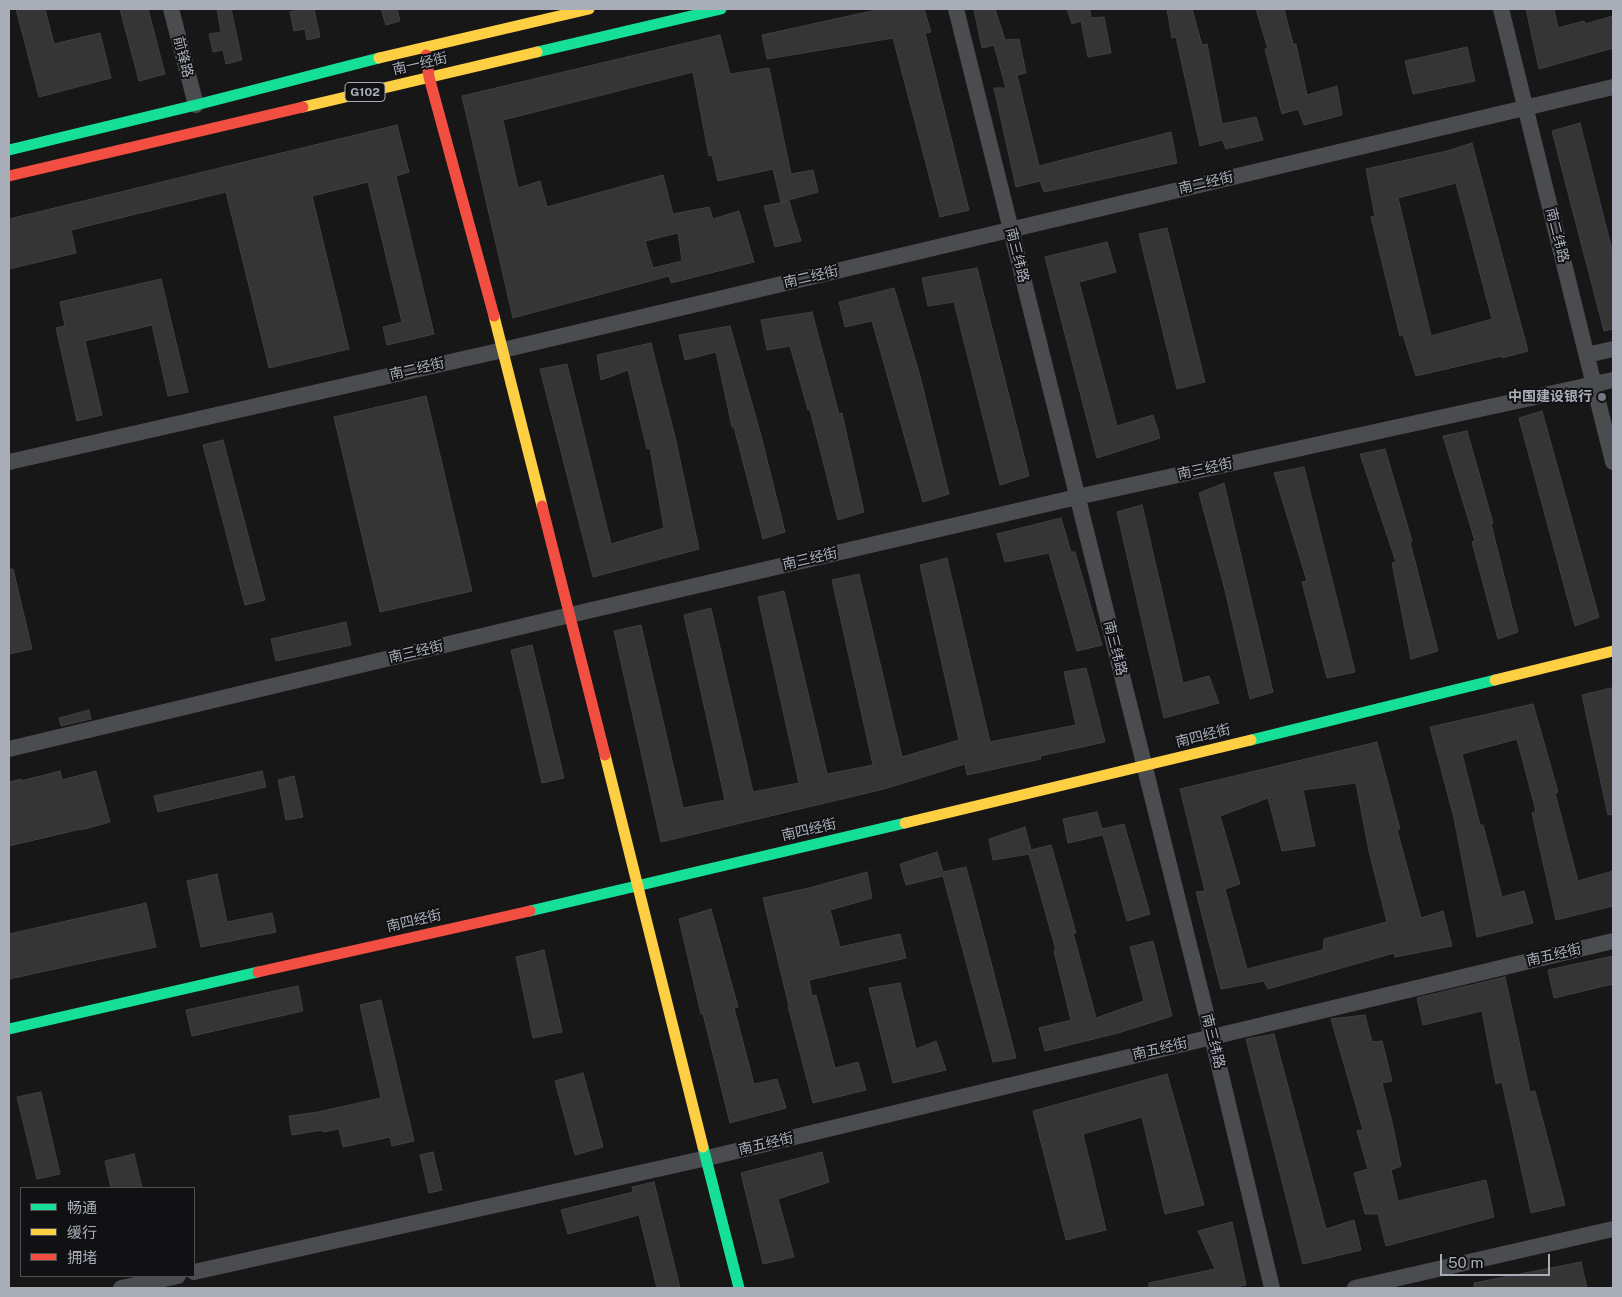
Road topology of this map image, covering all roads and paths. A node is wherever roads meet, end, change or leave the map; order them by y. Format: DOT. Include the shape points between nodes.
graph roads {
  1 [pos="171,9"];
  2 [pos="589,9"];
  3 [pos="721,9"];
  4 [pos="956,9"];
  5 [pos="1501,9"];
  6 [pos="426,54"];
  7 [pos="429,77"];
  8 [pos="1613,87"];
  9 [pos="196,105"];
  10 [pos="1526,107"];
  11 [pos="9,150"];
  12 [pos="9,176"];
  13 [pos="1010,229"];
  14 [pos="1613,349"];
  15 [pos="503,350"];
  16 [pos="1587,355"];
  17 [pos="1613,380"];
  18 [pos="1595,385"];
  19 [pos="9,462"];
  20 [pos="1613,462"];
  21 [pos="1077,497"];
  22 [pos="570,615"];
  23 [pos="1613,652"];
  24 [pos="9,749"];
  25 [pos="1145,766"];
  26 [pos="638,886"];
  27 [pos="1613,941"];
  28 [pos="9,1028"];
  29 [pos="1212,1037"];
  30 [pos="707,1158"];
  31 [pos="1613,1229"];
  32 [pos="195,1272"];
  33 [pos="173,1277"];
  34 [pos="121,1288"];
  35 [pos="739,1288"];
  36 [pos="1272,1288"];
  37 [pos="1355,1288"];
  1 -- 9 [label="street, 前锋路"];
  2 -- 9 [label="main road, 南一经街 / G102" via="420,47"];
  3 -- 7 [label="main road, 南一经街 / G102"];
  4 -- 13 [label="street, 南三纬路"];
  5 -- 10 [label="street, 南二纬路"];
  6 -- 7 [label="main road"];
  7 -- 12 [label="main road, 南一经街 / G102"];
  7 -- 15 [label="main road"];
  8 -- 10 [label="street, 南二经街"];
  9 -- 11 [label="main road, 南一经街 / G102"];
  10 -- 13 [label="street, 南二经街"];
  10 -- 16 [label="street, 南二纬路"];
  13 -- 15 [label="street, 南二经街"];
  13 -- 21 [label="street, 南三纬路"];
  14 -- 16 [label="street"];
  15 -- 19 [label="street, 南二经街"];
  15 -- 22 [label="main road"];
  16 -- 18 [label="street, 南二纬路"];
  17 -- 18 [label="street, 南三经街"];
  18 -- 20 [label="street, 南二纬路"];
  18 -- 21 [label="street, 南三经街"];
  21 -- 22 [label="street, 南三经街"];
  21 -- 25 [label="street, 南三纬路"];
  22 -- 24 [label="street, 南三经街"];
  22 -- 26 [label="main road"];
  23 -- 25 [label="main road, 南四经街"];
  25 -- 26 [label="main road, 南四经街"];
  25 -- 29 [label="street, 南三纬路"];
  26 -- 28 [label="main road, 南四经街"];
  26 -- 30 [label="main road"];
  27 -- 29 [label="street, 南五经街"];
  29 -- 30 [label="street, 南五经街"];
  29 -- 36 [label="street, 南三纬路"];
  30 -- 32 [label="street, 南五经街"];
  30 -- 35 [label="main road"];
  31 -- 37 [label="street"];
  33 -- 34 [label="street"];
}
